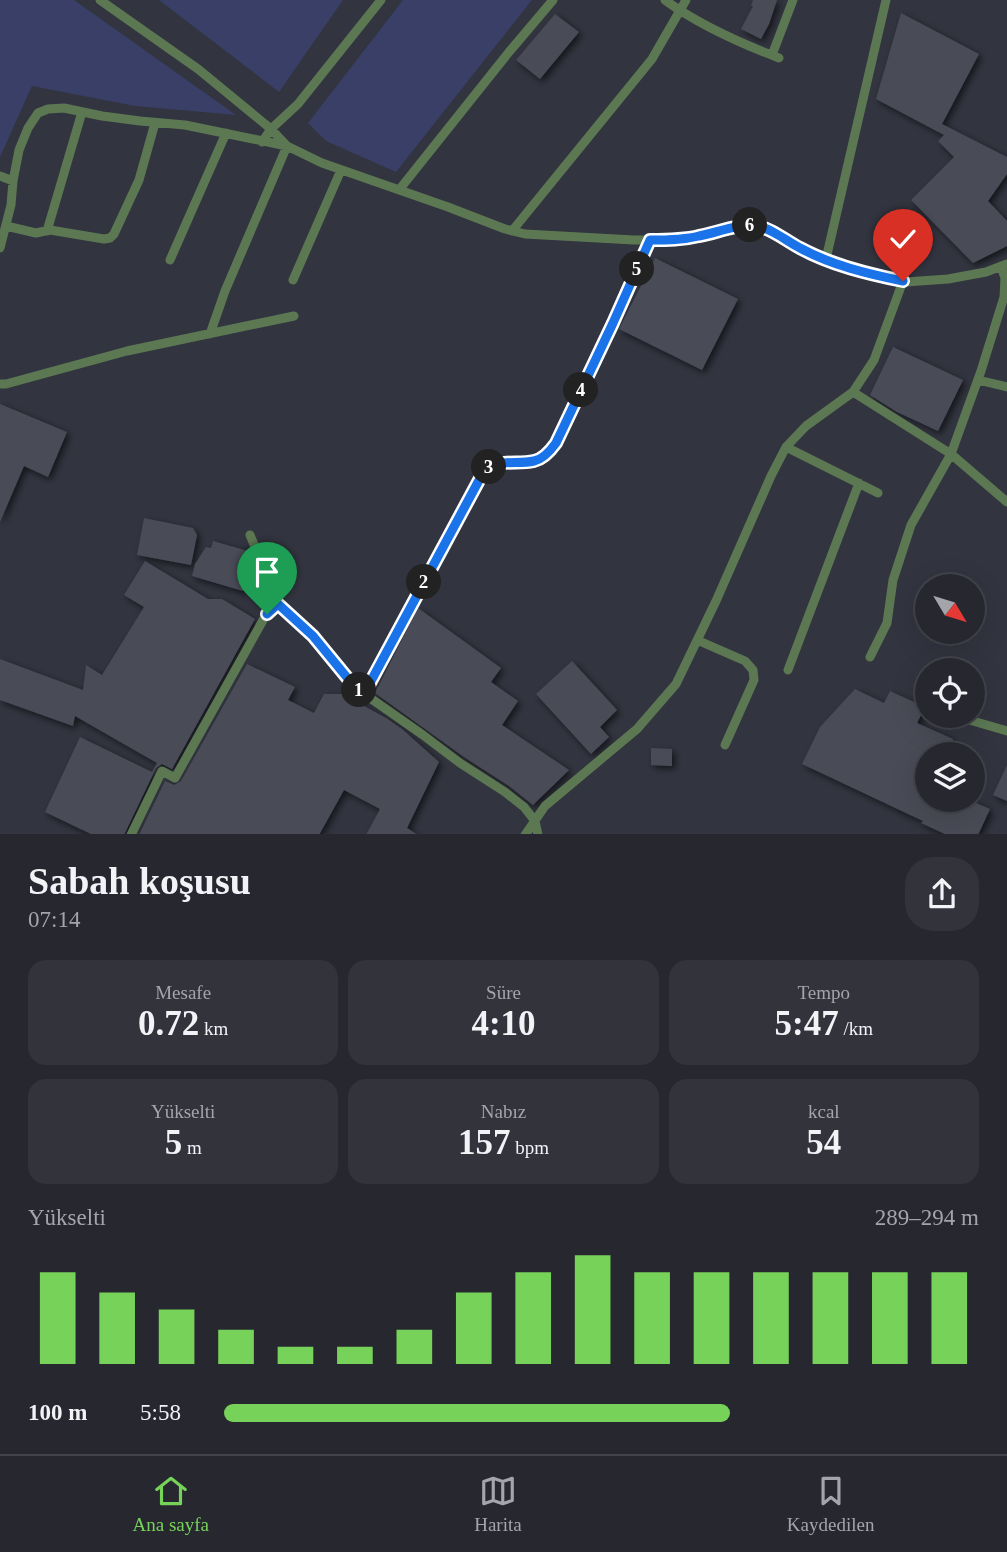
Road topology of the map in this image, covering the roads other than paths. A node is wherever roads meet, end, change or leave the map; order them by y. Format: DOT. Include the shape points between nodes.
graph roads {
  1 [pos="100,0"];
  2 [pos="382,0"];
  3 [pos="553,0"];
  4 [pos="665,0"];
  5 [pos="686,0"];
  6 [pos="793,0"];
  7 [pos="886,0"];
  8 [pos="680,11"];
  9 [pos="82,112"];
  10 [pos="155,123"];
  11 [pos="271,129"];
  12 [pos="226,133"];
  13 [pos="262,142"];
  14 [pos="287,146"];
  15 [pos="341,170"];
  16 [pos="0,176"];
  17 [pos="13,181"];
  18 [pos="399,190"];
  19 [pos="6,226"];
  20 [pos="47,231"];
  21 [pos="512,231"];
  22 [pos="650,240"];
  23 [pos="0,248"];
  24 [pos="826,259"];
  25 [pos="170,260"];
  26 [pos="1004,265"];
  27 [pos="293,280"];
  28 [pos="903,281"];
  29 [pos="294,316"];
  30 [pos="210,334"];
  31 [pos="978,380"];
  32 [pos="0,384"];
  33 [pos="1007,387"];
  34 [pos="853,392"];
  35 [pos="786,447"];
  36 [pos="951,454"];
  37 [pos="859,483"];
  38 [pos="878,493"];
  39 [pos="1007,502"];
  40 [pos="250,535"];
  41 [pos="278,604"];
  42 [pos="697,640"];
  43 [pos="870,657"];
  44 [pos="788,670"];
  45 [pos="364,694"];
  46 [pos="985,725"];
  47 [pos="1007,732"];
  48 [pos="725,745"];
  49 [pos="535,821"];
  50 [pos="131,834"];
  51 [pos="525,834"];
  52 [pos="538,834"];
  1 -- 11 [label="street" via="198,69"];
  2 -- 11 [label="street" via="298,103"];
  3 -- 18 [label="street"];
  4 -- 8 [label="street"];
  5 -- 8 [label="street"];
  6 -- 8 [label="street" via="775,57"];
  7 -- 24 [label="street"];
  8 -- 21 [label="street" via="652,59"];
  9 -- 10 [label="street"];
  9 -- 17 [label="street" via="64,108 38,113 19,150"];
  9 -- 20 [label="street"];
  10 -- 12 [label="street"];
  10 -- 20 [label="street" via="139,180 112,237"];
  11 -- 13 [label="street"];
  11 -- 14 [label="street"];
  12 -- 13 [label="street"];
  12 -- 25 [label="street"];
  13 -- 14 [label="street"];
  14 -- 15 [label="street"];
  14 -- 30 [label="street"];
  15 -- 18 [label="street"];
  15 -- 27 [label="street"];
  16 -- 17 [label="street"];
  17 -- 19 [label="street"];
  18 -- 21 [label="street"];
  19 -- 20 [label="street"];
  19 -- 23 [label="street"];
  21 -- 22 [label="street"];
  22 -- 24 [label="street" via="675,240 754,225"];
  22 -- 45 [label="street" via="556,443 535,461 498,463 484,471"];
  24 -- 28 [label="street"];
  26 -- 28 [label="street" via="948,279"];
  26 -- 31 [label="street" via="1004,297"];
  28 -- 34 [label="street" via="874,360"];
  29 -- 30 [label="street"];
  30 -- 32 [label="street"];
  31 -- 33 [label="street"];
  31 -- 36 [label="street"];
  34 -- 35 [label="street" via="806,426"];
  34 -- 36 [label="street"];
  35 -- 37 [label="street"];
  35 -- 42 [label="street"];
  36 -- 39 [label="street"];
  36 -- 43 [label="street" via="911,525 893,580 887,623"];
  37 -- 38 [label="street"];
  37 -- 44 [label="street"];
  40 -- 41 [label="street"];
  41 -- 45 [label="street"];
  41 -- 50 [label="street" via="267,614 175,778 162,771"];
  42 -- 48 [label="street" via="745,661 753,670 754,680"];
  42 -- 49 [label="street" via="676,684 636,729 545,806"];
  45 -- 49 [label="street" via="505,792"];
  46 -- 47 [label="street"];
  49 -- 51 [label="street"];
  49 -- 52 [label="street"];
}
